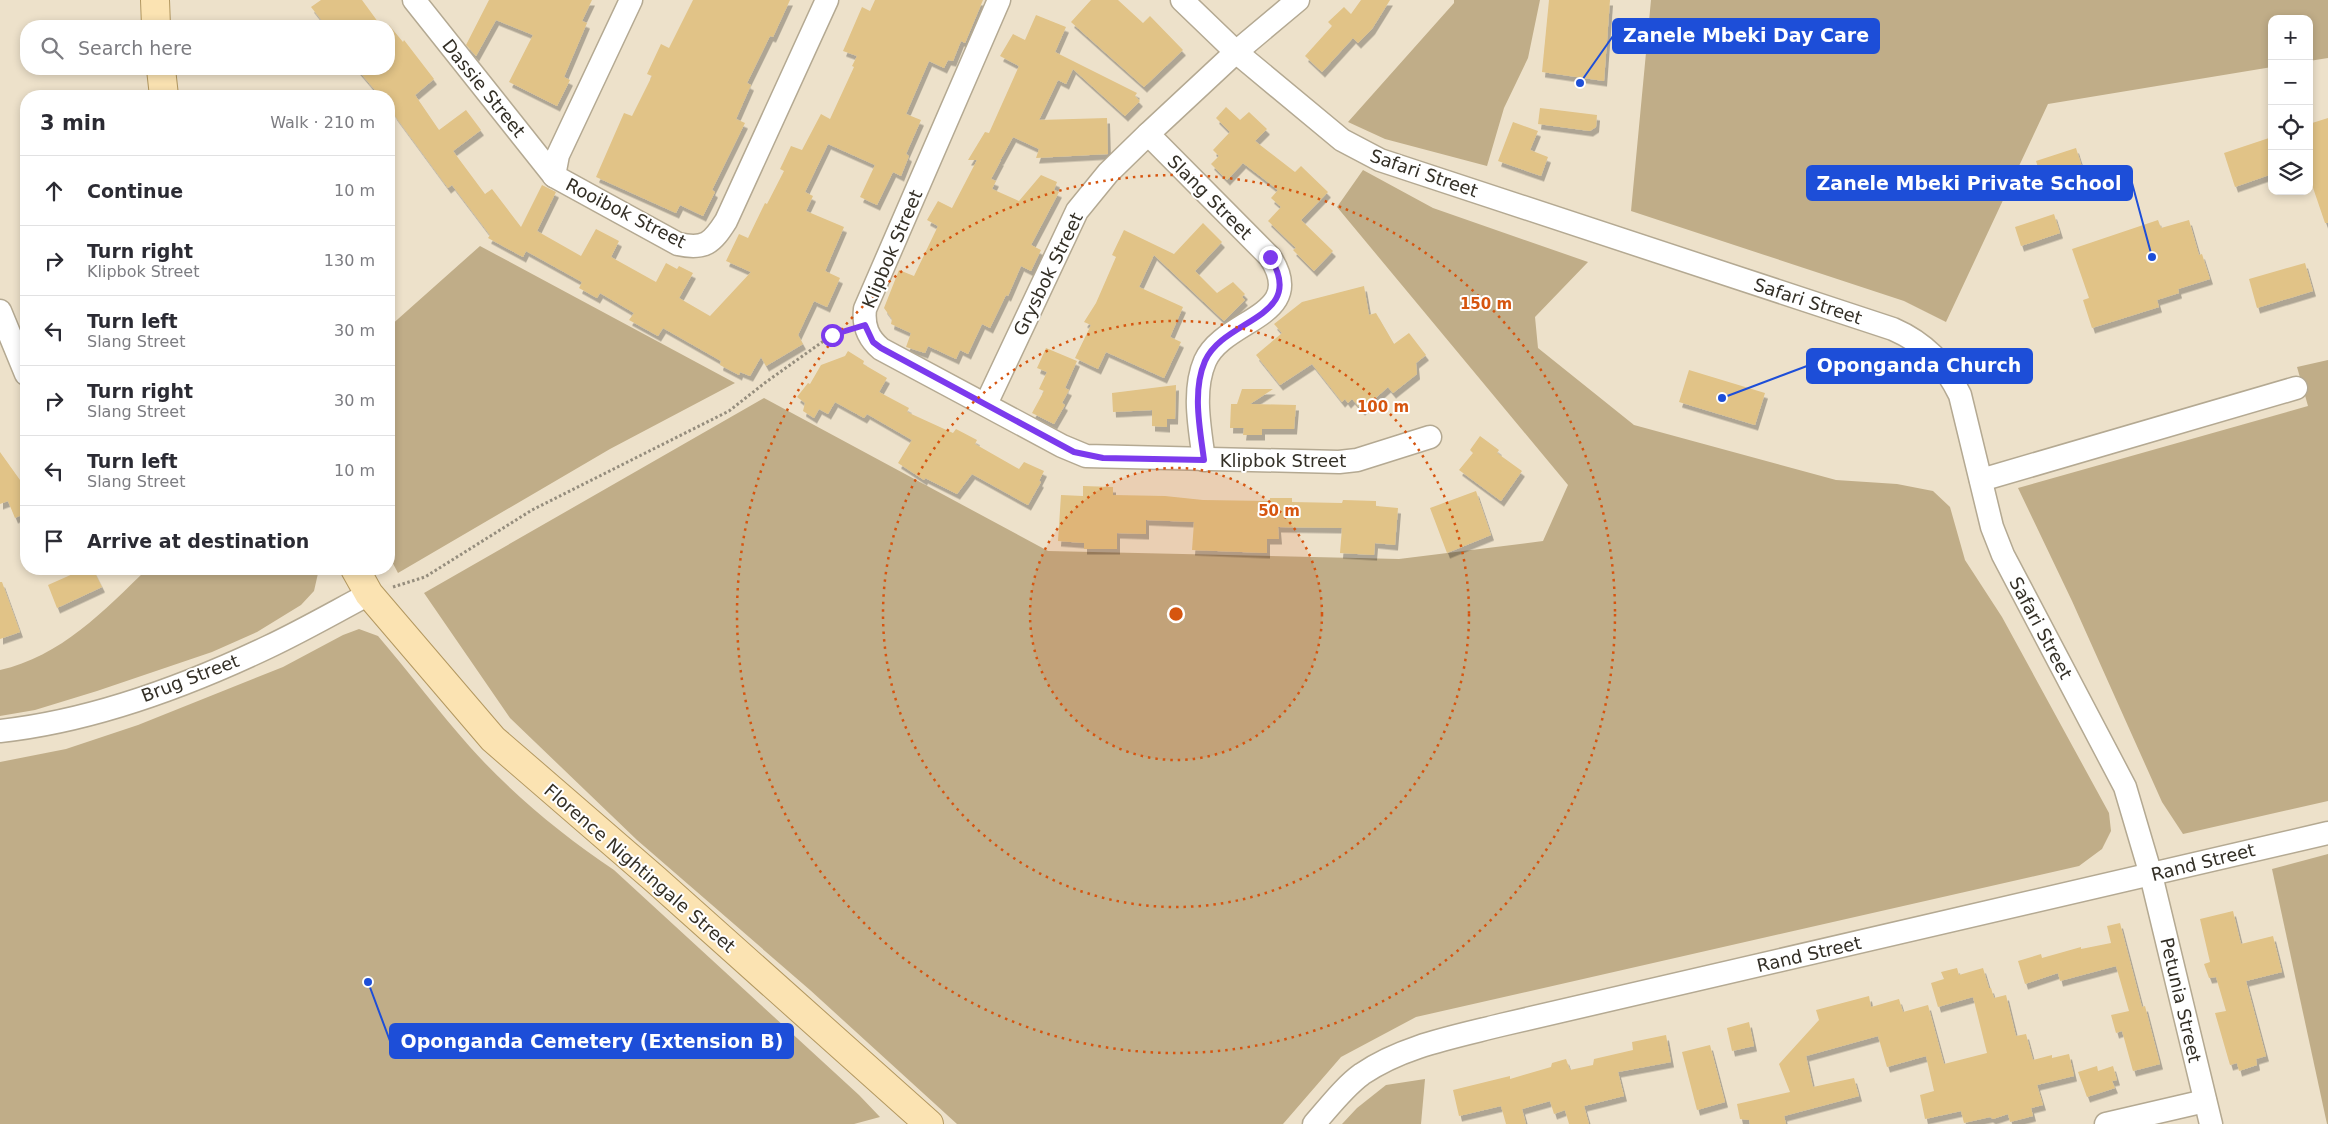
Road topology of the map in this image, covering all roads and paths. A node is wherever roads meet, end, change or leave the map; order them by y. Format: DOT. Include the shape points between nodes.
graph roads {
  1 [pos="145,0"];
  2 [pos="155,0"];
  3 [pos="414,0"];
  4 [pos="632,0"];
  5 [pos="827,0"];
  6 [pos="999,0"];
  7 [pos="1182,0"];
  8 [pos="1298,0"];
  9 [pos="153,20"];
  10 [pos="155,20"];
  11 [pos="1236,52"];
  12 [pos="162,75"];
  13 [pos="163,90"];
  14 [pos="1148,134"];
  15 [pos="554,176"];
  16 [pos="0,311"];
  17 [pos="865,325"];
  18 [pos="20,359"];
  19 [pos="2296,388"];
  20 [pos="986,404"];
  21 [pos="1430,437"];
  22 [pos="1204,460"];
  23 [pos="1981,480"];
  24 [pos="358,575"];
  25 [pos="368,594"];
  26 [pos="0,731"];
  27 [pos="2328,834"];
  28 [pos="2151,875"];
  29 [pos="2205,1101"];
  30 [pos="928,1124"];
  31 [pos="1314,1124"];
  32 [pos="2106,1124"];
  33 [pos="2211,1124"];
  1 -- 9 [label="street"];
  2 -- 10 [label="main road"];
  3 -- 15 [label="street, Dassie Street"];
  4 -- 15 [label="street, Rooibok Street" via="558,155"];
  5 -- 15 [label="street, Rooibok Street" via="734,205 715,238 703,246 678,244"];
  6 -- 17 [label="street, Klipbok Street" via="865,309"];
  7 -- 11 [label="street, Safari Street"];
  8 -- 11 [label="street, Grysbok Street"];
  11 -- 14 [label="street, Grysbok Street"];
  11 -- 23 [label="street, Safari Street" via="1342,140 1380,160 1913,338 1934,355 1951,376 1960,395"];
  12 -- 13 [label="main road"];
  14 -- 20 [label="street, Grysbok Street" via="1108,173 1077,210"];
  14 -- 22 [label="street, Slang Street" via="1270,257 1282,283 1279,296 1270,308 1216,344 1205,362 1198,408"];
  16 -- 18 [label="street"];
  17 -- 20 [label="street, Klipbok Street" via="873,342 881,348"];
  17 -- 25 [label="path" via="832,335 729,411 532,510 425,577"];
  19 -- 23 [label="street"];
  20 -- 22 [label="street, Klipbok Street" via="1086,456"];
  21 -- 22 [label="street, Klipbok Street" via="1357,460 1339,462"];
  23 -- 28 [label="street, Safari Street" via="1992,528 2012,573 2125,787"];
  24 -- 25 [label="main road, Florence Nightingale Street"];
  25 -- 26 [label="street, Brug Street" via="268,647 177,685 90,714"];
  25 -- 30 [label="main road, Florence Nightingale Street" via="493,739"];
  27 -- 28 [label="street, Rand Street"];
  28 -- 29 [label="street, Petunia Street"];
  28 -- 31 [label="street, Rand Street" via="1428,1044 1362,1074"];
  29 -- 32 [label="street"];
  29 -- 33 [label="street, Petunia Street"];
}
